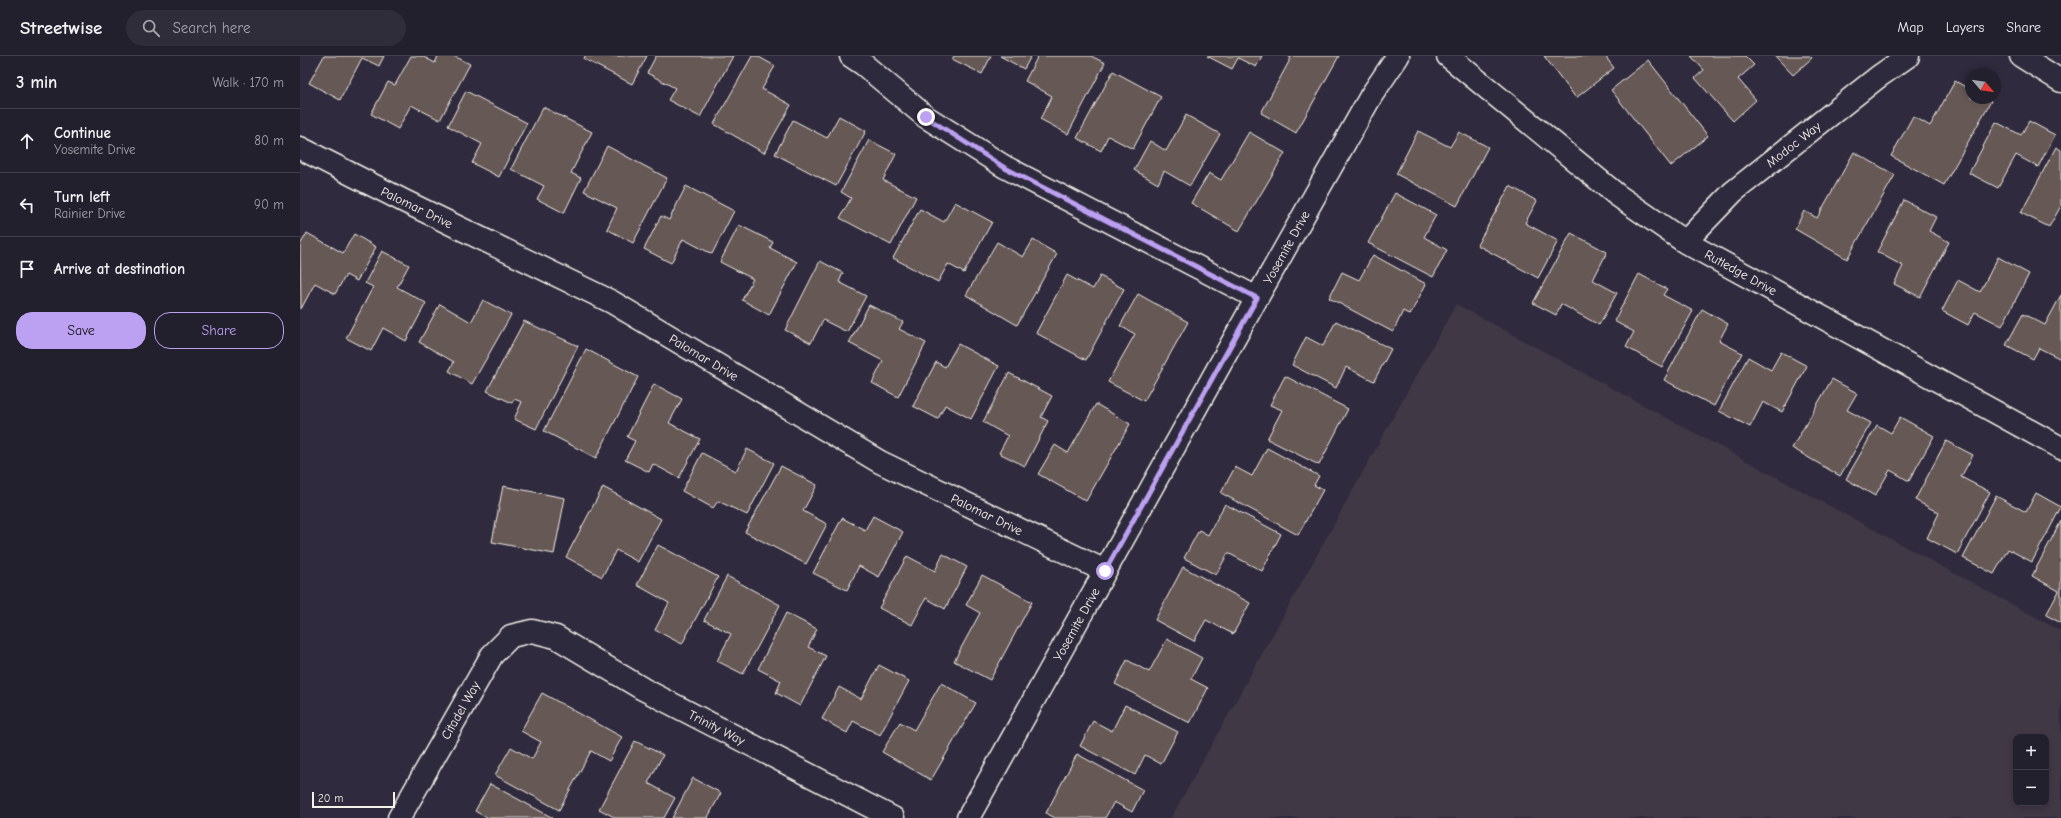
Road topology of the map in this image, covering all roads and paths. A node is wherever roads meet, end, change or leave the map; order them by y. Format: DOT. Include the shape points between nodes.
graph roads {
  1 [pos="851,56"];
  2 [pos="1398,56"];
  3 [pos="1448,56"];
  4 [pos="1908,56"];
  5 [pos="2021,56"];
  6 [pos="2061,81"];
  7 [pos="300,148"];
  8 [pos="1685,242"];
  9 [pos="1257,298"];
  10 [pos="2061,448"];
  11 [pos="1105,571"];
  12 [pos="543,634"];
  13 [pos="399,818"];
  14 [pos="893,818"];
  15 [pos="968,818"];
  1 -- 9 [label="street" via="926,117 1005,168"];
  2 -- 9 [label="street, Yosemite Drive" via="1371,96"];
  3 -- 8 [label="street, Rutledge Drive" via="1617,195"];
  4 -- 8 [label="street, Modoc Way" via="1878,76 1733,192"];
  5 -- 6 [label="street"];
  7 -- 11 [label="street, Palomar Drive" via="612,302 880,462"];
  8 -- 10 [label="street, Rutledge Drive"];
  9 -- 11 [label="street, Yosemite Drive"];
  11 -- 15 [label="street, Yosemite Drive"];
  12 -- 13 [label="street, Citadel Way" via="532,631 511,636 492,655"];
  12 -- 14 [label="street, Trinity Way" via="556,637 643,689"];
}
